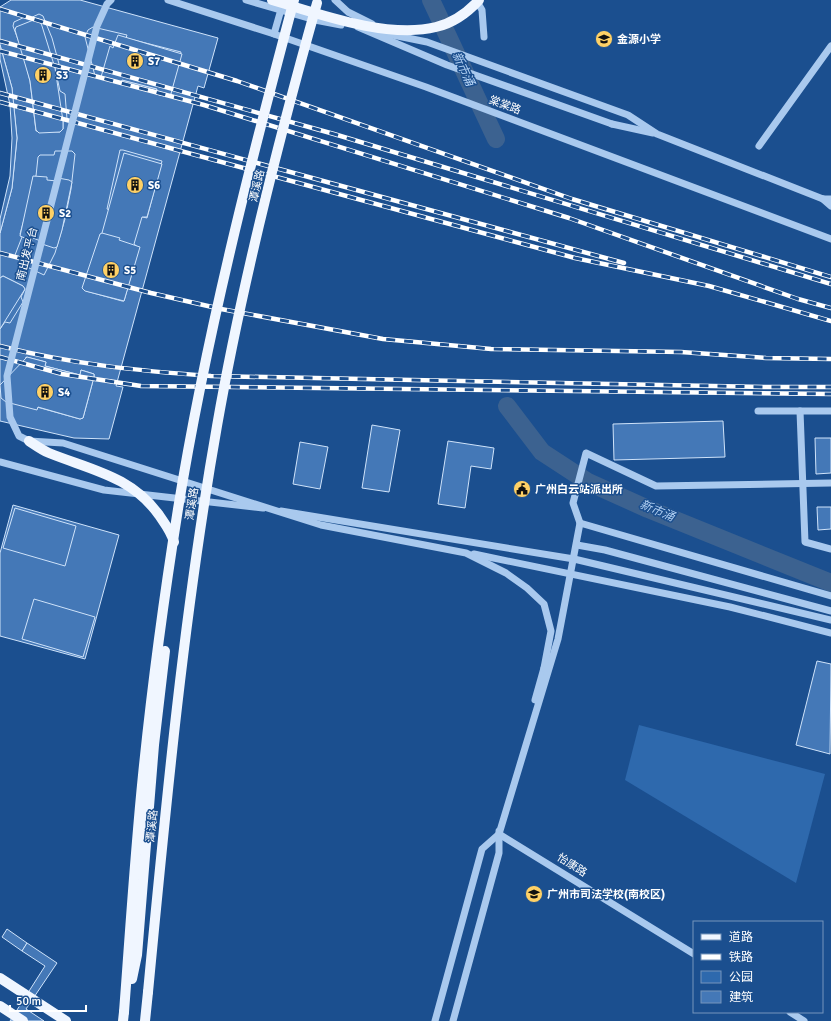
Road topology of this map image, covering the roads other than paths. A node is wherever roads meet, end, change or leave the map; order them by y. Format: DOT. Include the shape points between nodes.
graph roads {
  1 [pos="111,0"];
  2 [pos="168,0"];
  3 [pos="246,0"];
  4 [pos="272,0"];
  5 [pos="284,0"];
  6 [pos="294,0"];
  7 [pos="335,0"];
  8 [pos="478,0"];
  9 [pos="319,1"];
  10 [pos="281,10"];
  11 [pos="315,20"];
  12 [pos="342,21"];
  13 [pos="274,34"];
  14 [pos="400,37"];
  15 [pos="484,37"];
  16 [pos="831,46"];
  17 [pos="309,47"];
  18 [pos="657,134"];
  19 [pos="759,146"];
  20 [pos="831,198"];
  21 [pos="823,199"];
  22 [pos="831,202"];
  23 [pos="831,206"];
  24 [pos="831,239"];
  25 [pos="758,411"];
  26 [pos="800,411"];
  27 [pos="831,411"];
  28 [pos="29,441"];
  29 [pos="0,462"];
  30 [pos="831,482"];
  31 [pos="803,483"];
  32 [pos="580,523"];
  33 [pos="576,545"];
  34 [pos="831,549"];
  35 [pos="466,553"];
  36 [pos="574,559"];
  37 [pos="831,596"];
  38 [pos="831,611"];
  39 [pos="831,620"];
  40 [pos="831,633"];
  41 [pos="499,834"];
  42 [pos="693,953"];
  43 [pos="0,978"];
  44 [pos="0,1006"];
  45 [pos="792,1013"];
  46 [pos="124,1016"];
  47 [pos="23,1021"];
  48 [pos="66,1021"];
  49 [pos="145,1021"];
  50 [pos="435,1021"];
  51 [pos="453,1021"];
  52 [pos="804,1021"];
  1 -- 28 [label="street, 南出发平台, bridge" via="97,26 7,376 10,417 19,436"];
  2 -- 13 [label="street, 棠棠路"];
  3 -- 10 [label="street"];
  4 -- 12 [label="main road, bridge"];
  5 -- 10 [label="street"];
  6 -- 46 [label="main road, 潭溪路, bridge" via="245,184 214,319 178,508 143,777"];
  7 -- 14 [label="street" via="348,12"];
  8 -- 12 [label="main road, bridge" via="461,16 436,27 408,30"];
  8 -- 15 [label="street" via="482,10"];
  9 -- 11 [label="street"];
  9 -- 49 [label="main road, 潭溪路, bridge" via="288,109 238,315 217,424 171,762"];
  10 -- 11 [label="street"];
  10 -- 13 [label="street"];
  11 -- 14 [label="street"];
  11 -- 17 [label="street"];
  12 -- 18 [label="street, bridge" via="448,65 612,124"];
  13 -- 17 [label="street, 棠棠路"];
  14 -- 18 [label="street" via="428,42 628,115"];
  16 -- 19 [label="street"];
  17 -- 24 [label="street, 棠棠路" via="426,87"];
  18 -- 21 [label="street"];
  20 -- 21 [label="street"];
  21 -- 22 [label="street"];
  21 -- 23 [label="street"];
  25 -- 26 [label="street"];
  26 -- 27 [label="street"];
  26 -- 31 [label="street"];
  28 -- 35 [label="street, bridge" via="62,443 321,524"];
  28 -- 46 [label="main road, bridge" via="48,453 125,483 156,511 171,533 176,547 154,746 137,955"];
  29 -- 36 [label="street" via="104,490 294,512"];
  30 -- 31 [label="street"];
  31 -- 32 [label="street" via="656,486 586,453 573,503"];
  31 -- 34 [label="street" via="806,542"];
  32 -- 33 [label="street"];
  32 -- 37 [label="street"];
  33 -- 36 [label="street"];
  33 -- 38 [label="street" via="605,550"];
  35 -- 40 [label="street, bridge" via="730,607"];
  35 -- 41 [label="street, bridge" via="506,573 527,588 544,604 551,631 544,668 509,784"];
  36 -- 39 [label="street"];
  36 -- 41 [label="street" via="558,639"];
  41 -- 42 [label="street, 怡康路"];
  41 -- 50 [label="street" via="482,849"];
  41 -- 51 [label="street" via="499,853"];
  43 -- 48 [label="main road"];
  44 -- 47 [label="main road"];
  45 -- 52 [label="street"];
}
